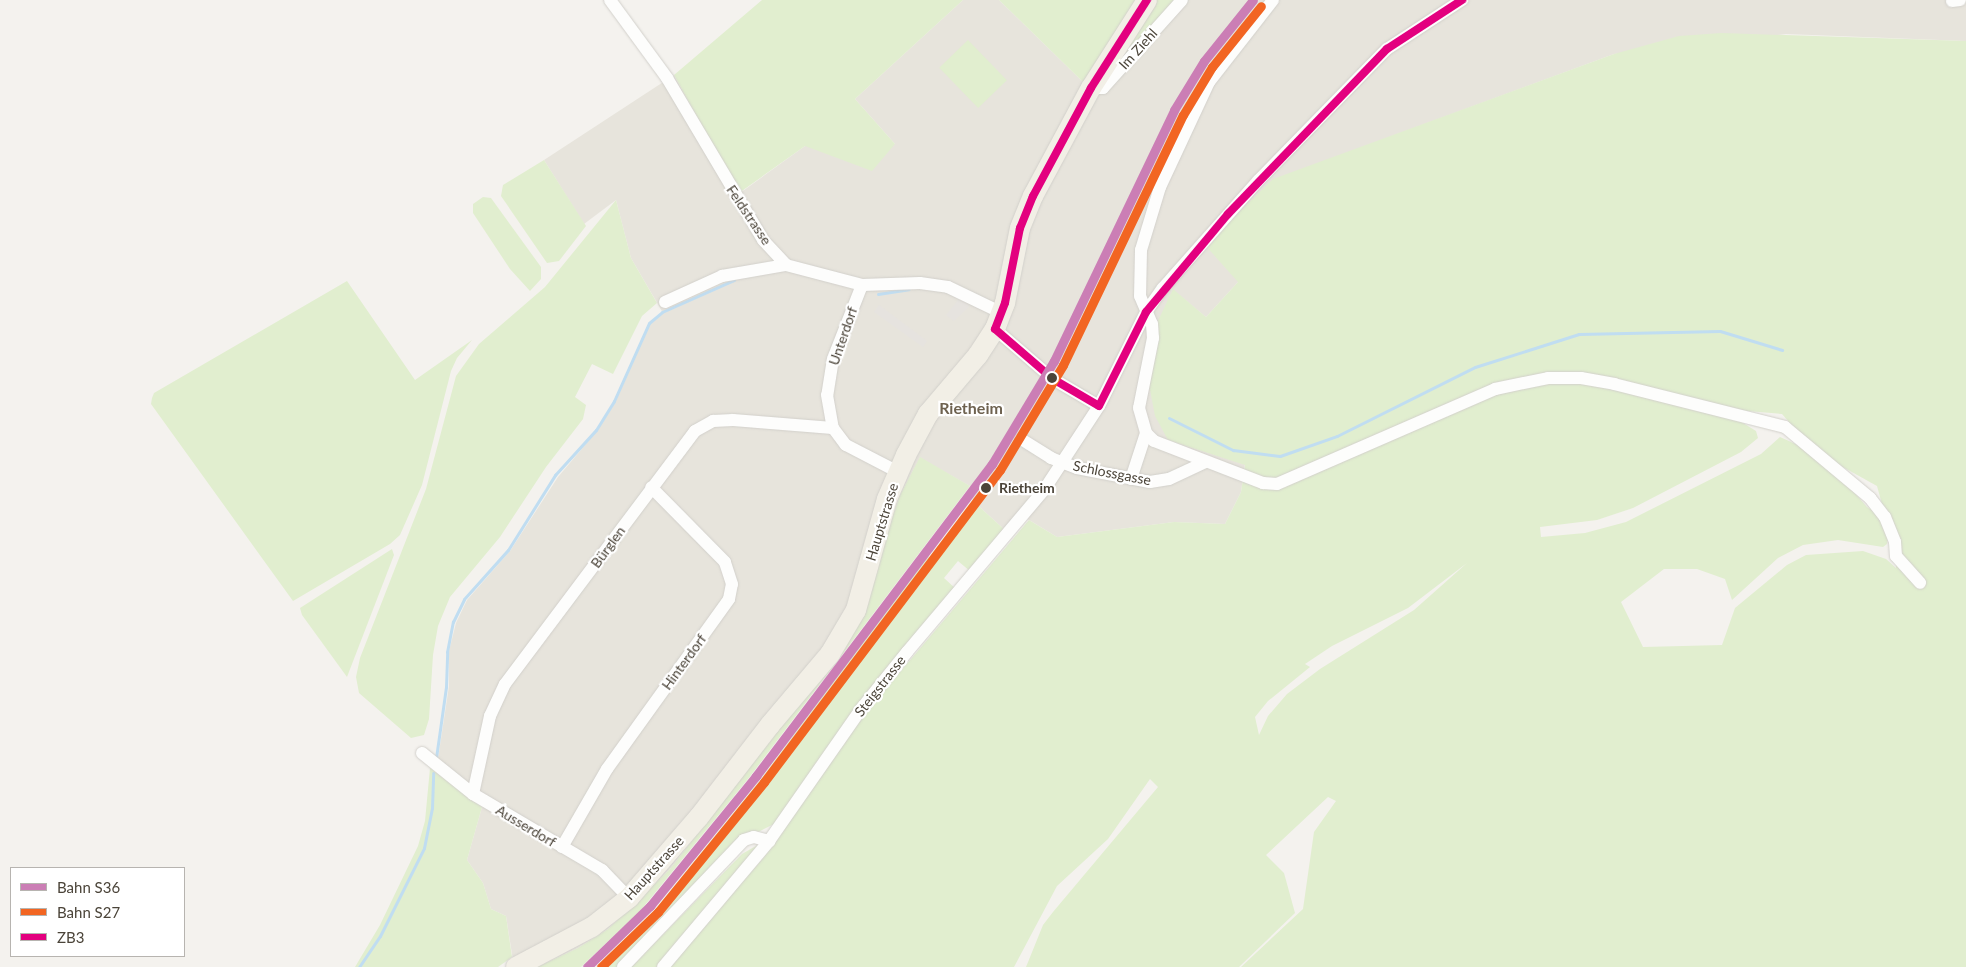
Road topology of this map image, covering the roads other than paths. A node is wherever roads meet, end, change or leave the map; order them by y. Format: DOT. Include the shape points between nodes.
graph roads {
  1 [pos="610,0"];
  2 [pos="1147,0"];
  3 [pos="1182,0"];
  4 [pos="1274,0"];
  5 [pos="1462,0"];
  6 [pos="1091,88"];
  7 [pos="786,264"];
  8 [pos="862,285"];
  9 [pos="665,302"];
  10 [pos="1146,312"];
  11 [pos="998,321"];
  12 [pos="1099,406"];
  13 [pos="832,428"];
  14 [pos="1146,433"];
  15 [pos="1021,439"];
  16 [pos="1204,462"];
  17 [pos="1062,463"];
  18 [pos="898,472"];
  19 [pos="1131,479"];
  20 [pos="651,487"];
  21 [pos="1920,583"];
  22 [pos="422,753"];
  23 [pos="473,794"];
  24 [pos="769,841"];
  25 [pos="562,847"];
  26 [pos="629,898"];
  27 [pos="516,967"];
  28 [pos="624,967"];
  29 [pos="663,967"];
  1 -- 7 [label="street, Feldstrasse" via="667,78 763,240"];
  2 -- 6 [label="main road, Hauptstrasse"];
  3 -- 6 [label="street, Im Ziehl" via="1103,88"];
  4 -- 10 [label="street" via="1209,82 1160,187 1141,250 1139,282"];
  5 -- 10 [label="street, Steigstrasse" via="1387,49 1258,181 1163,288"];
  6 -- 11 [label="main road, Hauptstrasse" via="1033,196 1020,228"];
  7 -- 8 [label="street"];
  7 -- 9 [label="street" via="722,276"];
  8 -- 11 [label="street" via="920,283 948,287"];
  8 -- 13 [label="street, Unterdorf" via="834,359 827,395"];
  10 -- 12 [label="street, Steigstrasse"];
  10 -- 14 [label="street" via="1152,324 1153,338 1139,408"];
  11 -- 12 [label="street" via="1053,379"];
  11 -- 18 [label="main road, Hauptstrasse" via="978,355 928,414"];
  12 -- 17 [label="street, Steigstrasse"];
  13 -- 18 [label="street" via="846,444"];
  13 -- 20 [label="street, Bürglen" via="713,421 695,431 682,444"];
  14 -- 16 [label="street" via="1164,446"];
  14 -- 19 [label="street"];
  15 -- 17 [label="street, Schlossgasse"];
  16 -- 19 [label="street, Schlossgasse" via="1161,481"];
  16 -- 21 [label="street" via="1263,483 1277,484 1495,389 1548,378 1581,378 1728,410 1785,427 1870,498 1885,517 1895,542 1896,556"];
  17 -- 19 [label="street, Schlossgasse"];
  17 -- 24 [label="street, Steigstrasse" via="1029,511 861,709"];
  18 -- 26 [label="main road, Hauptstrasse" via="856,610 843,634 700,817"];
  20 -- 23 [label="street, Bürglen" via="506,684 490,716"];
  20 -- 25 [label="street, Hinterdorf" via="725,562 732,584 729,599 607,770"];
  22 -- 23 [label="street, Ausserdorf"];
  23 -- 25 [label="street, Ausserdorf"];
  24 -- 28 [label="street" via="754,837 744,840"];
  24 -- 29 [label="street, Steigstrasse"];
  25 -- 26 [label="street, Ausserdorf" via="602,870"];
  26 -- 27 [label="main road, Hauptstrasse" via="592,927"];
}
